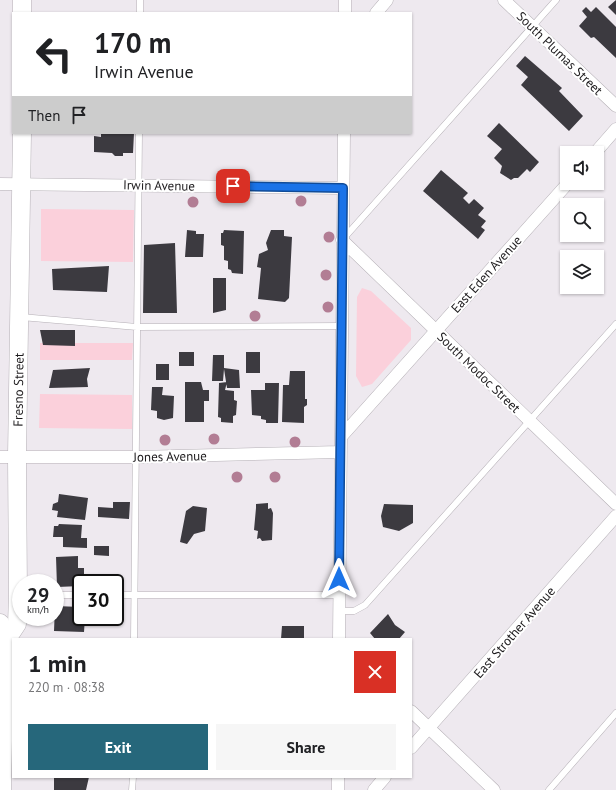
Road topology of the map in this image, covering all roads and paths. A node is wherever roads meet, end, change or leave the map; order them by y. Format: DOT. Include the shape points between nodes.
graph roads {
  1 [pos="22,0"];
  2 [pos="140,0"];
  3 [pos="345,0"];
  4 [pos="388,0"];
  5 [pos="504,0"];
  6 [pos="556,0"];
  7 [pos="22,12"];
  8 [pos="140,12"];
  9 [pos="345,12"];
  10 [pos="377,12"];
  11 [pos="532,27"];
  12 [pos="616,106"];
  13 [pos="616,129"];
  14 [pos="22,134"];
  15 [pos="139,134"];
  16 [pos="344,134"];
  17 [pos="601,146"];
  18 [pos="0,184"];
  19 [pos="22,184"];
  20 [pos="138,185"];
  21 [pos="343,188"];
  22 [pos="562,190"];
  23 [pos="342,240"];
  24 [pos="20,317"];
  25 [pos="616,324"];
  26 [pos="342,326"];
  27 [pos="137,327"];
  28 [pos="436,330"];
  29 [pos="530,422"];
  30 [pos="341,437"];
  31 [pos="340,452"];
  32 [pos="9,457"];
  33 [pos="137,457"];
  34 [pos="616,504"];
  35 [pos="616,516"];
  36 [pos="18,574"];
  37 [pos="124,595"];
  38 [pos="134,595"];
  39 [pos="339,595"];
  40 [pos="340,611"];
  41 [pos="0,623"];
  42 [pos="16,626"];
  43 [pos="134,638"];
  44 [pos="340,638"];
  45 [pos="5,642"];
  46 [pos="412,711"];
  47 [pos="616,713"];
  48 [pos="429,728"];
  49 [pos="5,730"];
  50 [pos="412,747"];
  51 [pos="133,778"];
  52 [pos="338,778"];
  53 [pos="384,778"];
  54 [pos="2,790"];
  55 [pos="132,790"];
  56 [pos="338,790"];
  57 [pos="374,790"];
  58 [pos="494,790"];
  59 [pos="549,790"];
  1 -- 7 [label="main road"];
  2 -- 8 [label="lane"];
  3 -- 9 [label="street"];
  4 -- 10 [label="street"];
  5 -- 11 [label="street, South Plumas Street"];
  6 -- 11 [label="lane"];
  11 -- 12 [label="street, South Plumas Street"];
  11 -- 23 [label="lane"];
  13 -- 17 [label="street"];
  14 -- 19 [label="main road, Fresno Street"];
  15 -- 20 [label="lane"];
  16 -- 21 [label="street"];
  18 -- 19 [label="street, Irwin Avenue"];
  19 -- 20 [label="street, Irwin Avenue"];
  19 -- 24 [label="main road, Fresno Street"];
  20 -- 21 [label="street, Irwin Avenue"];
  20 -- 27 [label="lane"];
  21 -- 23 [label="street"];
  22 -- 28 [label="street, East Eden Avenue"];
  23 -- 26 [label="street"];
  23 -- 28 [label="street, South Modoc Street"];
  24 -- 27 [label="lane"];
  24 -- 32 [label="main road, Fresno Street"];
  25 -- 29 [label="lane"];
  26 -- 27 [label="lane"];
  26 -- 30 [label="street"];
  27 -- 33 [label="lane"];
  28 -- 29 [label="street, South Modoc Street"];
  28 -- 30 [label="street, East Eden Avenue"];
  29 -- 34 [label="street, South Modoc Street"];
  29 -- 40 [label="lane" via="365,605 354,611"];
  30 -- 31 [label="street"];
  31 -- 33 [label="street, Jones Avenue"];
  31 -- 39 [label="street"];
  32 -- 33 [label="street, Jones Avenue"];
  32 -- 36 [label="main road, Fresno Street"];
  33 -- 38 [label="lane"];
  35 -- 48 [label="street, East Strother Avenue"];
  37 -- 38 [label="lane"];
  38 -- 39 [label="lane"];
  38 -- 43 [label="lane"];
  39 -- 40 [label="street"];
  40 -- 44 [label="street"];
  41 -- 45 [label="main road"];
  42 -- 45 [label="main road, Fresno Street"];
  45 -- 49 [label="main road"];
  46 -- 48 [label="street"];
  47 -- 59 [label="lane"];
  48 -- 50 [label="street, East Strother Avenue"];
  48 -- 58 [label="street"];
  49 -- 54 [label="main road"];
  51 -- 55 [label="lane"];
  52 -- 56 [label="street"];
  53 -- 57 [label="street"];
}
